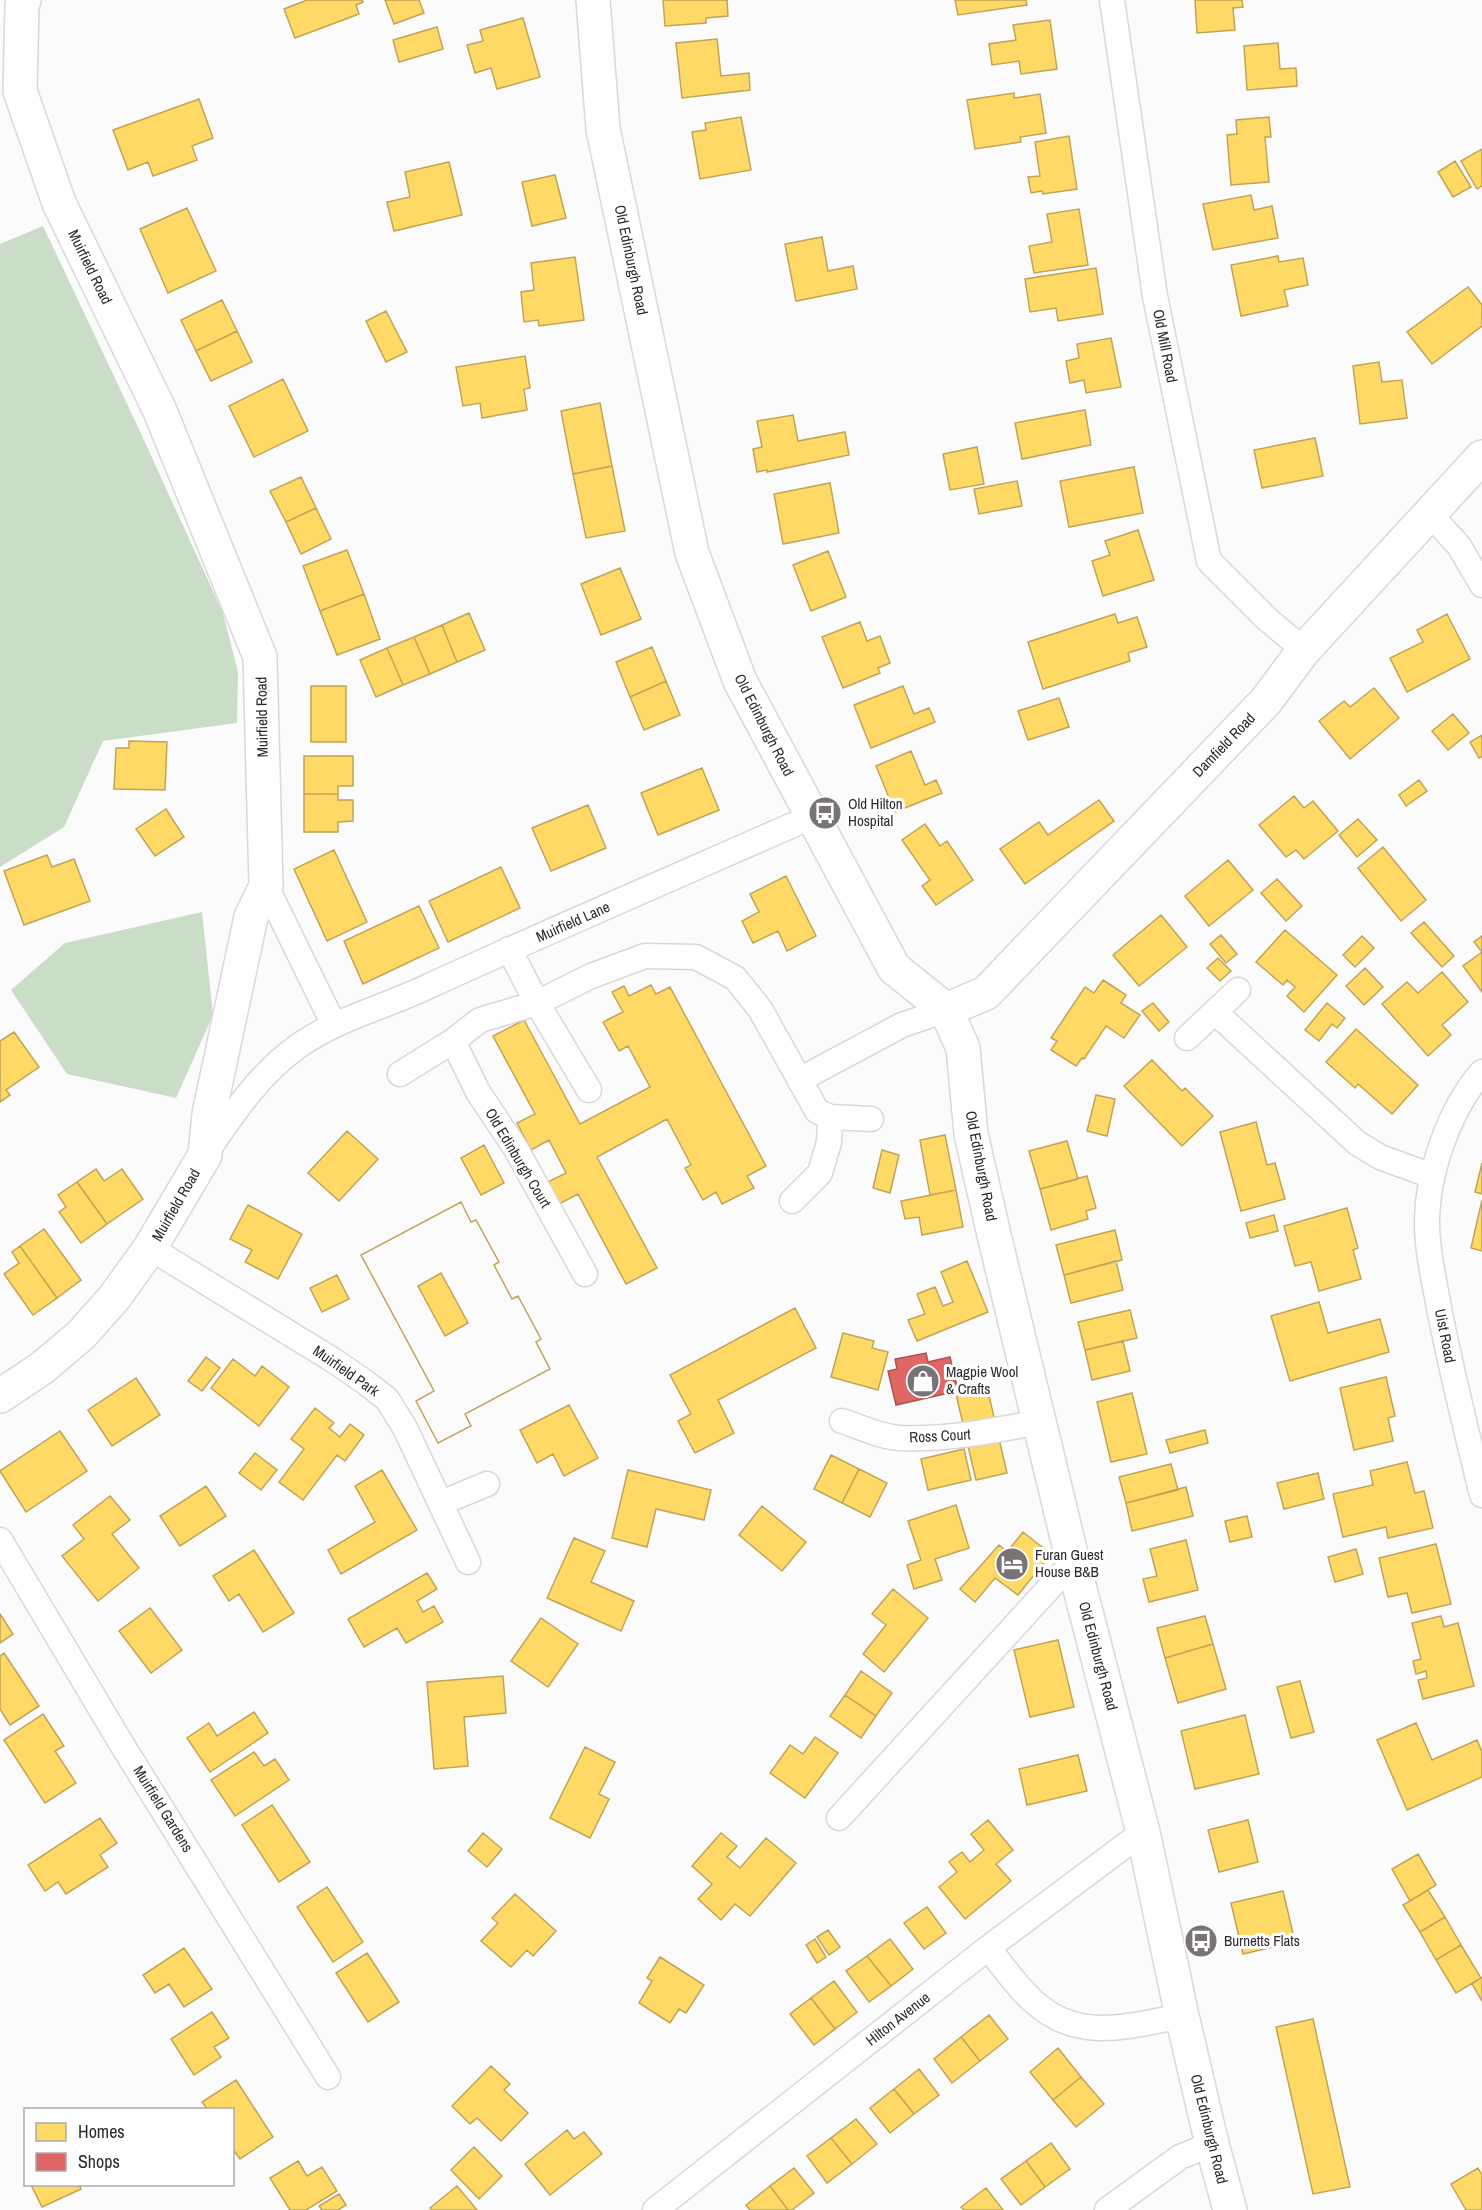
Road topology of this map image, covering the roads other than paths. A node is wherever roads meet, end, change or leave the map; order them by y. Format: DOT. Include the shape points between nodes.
graph roads {
  1 [pos="593,0"];
  2 [pos="1112,0"];
  3 [pos="17,2"];
  4 [pos="1482,457"];
  5 [pos="1429,513"];
  6 [pos="1482,585"];
  7 [pos="1305,650"];
  8 [pos="811,817"];
  9 [pos="266,886"];
  10 [pos="509,949"];
  11 [pos="1238,990"];
  12 [pos="537,1003"];
  13 [pos="946,1010"];
  14 [pos="1215,1012"];
  15 [pos="333,1025"];
  16 [pos="1187,1038"];
  17 [pos="453,1041"];
  18 [pos="1482,1072"];
  19 [pos="400,1074"];
  20 [pos="801,1079"];
  21 [pos="589,1090"];
  22 [pos="830,1117"];
  23 [pos="871,1119"];
  24 [pos="205,1155"];
  25 [pos="1432,1176"];
  26 [pos="792,1201"];
  27 [pos="150,1248"];
  28 [pos="585,1274"];
  29 [pos="0,1396"];
  30 [pos="842,1421"];
  31 [pos="1039,1422"];
  32 [pos="487,1485"];
  33 [pos="1482,1495"];
  34 [pos="441,1503"];
  35 [pos="0,1540"];
  36 [pos="468,1562"];
  37 [pos="1073,1562"];
  38 [pos="839,1818"];
  39 [pos="1143,1832"];
  40 [pos="988,1948"];
  41 [pos="1182,2016"];
  42 [pos="328,2077"];
  43 [pos="1212,2144"];
  44 [pos="656,2210"];
  45 [pos="1107,2210"];
  46 [pos="1230,2210"];
  1 -- 8 [label="street, Old Edinburgh Road" via="603,129 692,553 740,681"];
  2 -- 7 [label="street, Old Mill Road" via="1155,296 1209,561 1267,619"];
  3 -- 9 [label="street, Muirfield Road" via="20,91 59,202 160,411 261,657"];
  4 -- 5 [label="street, Damfield Road"];
  5 -- 6 [label="street" via="1459,546"];
  5 -- 7 [label="street, Damfield Road"];
  7 -- 13 [label="street, Damfield Road" via="1266,701 986,993"];
  8 -- 10 [label="street, Muirfield Lane"];
  8 -- 13 [label="street, Old Edinburgh Road" via="894,968"];
  9 -- 15 [label="street"];
  9 -- 24 [label="street, Muirfield Road" via="251,917 208,1114"];
  10 -- 12 [label="street"];
  10 -- 15 [label="street, Muirfield Lane"];
  11 -- 14 [label="street"];
  12 -- 17 [label="street" via="480,1020"];
  12 -- 20 [label="street" via="591,976 645,956 696,957 735,978 760,1009"];
  12 -- 21 [label="street"];
  13 -- 20 [label="street" via="902,1025"];
  13 -- 31 [label="street, Old Edinburgh Road" via="963,1048 971,1134"];
  14 -- 16 [label="street"];
  14 -- 25 [label="street" via="1357,1143 1380,1157"];
  15 -- 24 [label="street, Muirfield Lane" via="266,1072"];
  17 -- 19 [label="street"];
  17 -- 28 [label="street, Old Edinburgh Court" via="477,1092 516,1149"];
  18 -- 25 [label="street, Uist Road" via="1449,1126"];
  20 -- 22 [label="street" via="817,1111"];
  22 -- 23 [label="street"];
  22 -- 26 [label="street" via="829,1142 820,1173"];
  24 -- 27 [label="street, Muirfield Road"];
  25 -- 33 [label="street, Uist Road" via="1427,1223 1432,1269"];
  27 -- 29 [label="street, Muirfield Road" via="81,1335"];
  27 -- 34 [label="street, Muirfield Park" via="333,1360 387,1399"];
  30 -- 31 [label="street, Ross Court" via="899,1438 966,1436"];
  31 -- 37 [label="street, Old Edinburgh Road"];
  32 -- 34 [label="street"];
  34 -- 36 [label="street, Muirfield Park"];
  35 -- 42 [label="street, Muirfield Gardens"];
  37 -- 38 [label="street"];
  37 -- 39 [label="street, Old Edinburgh Road"];
  39 -- 40 [label="street, Hilton Avenue"];
  39 -- 41 [label="street, Old Edinburgh Road"];
  40 -- 41 [label="street" via="1033,2001 1054,2016 1079,2026 1101,2030"];
  40 -- 44 [label="street, Hilton Avenue"];
  41 -- 43 [label="street, Old Edinburgh Road"];
  43 -- 45 [label="street" via="1180,2157"];
  43 -- 46 [label="street, Old Edinburgh Road"];
}
